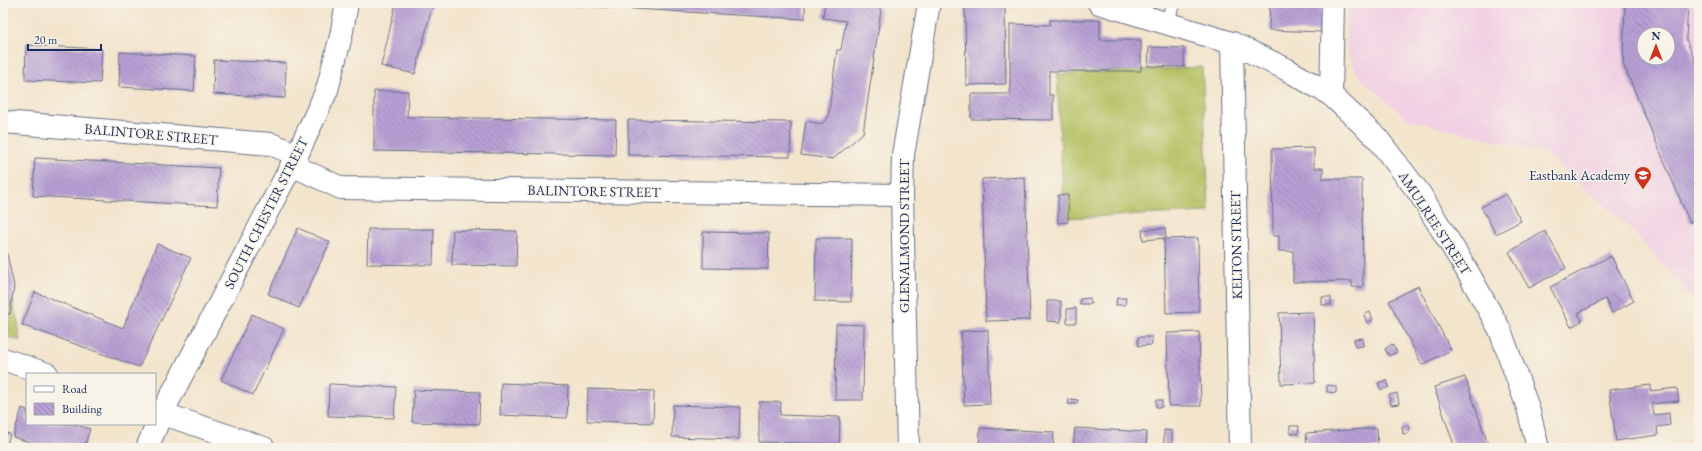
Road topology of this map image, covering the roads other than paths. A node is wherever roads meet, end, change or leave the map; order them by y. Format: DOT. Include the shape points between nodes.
graph roads {
  1 [pos="347,3"];
  2 [pos="930,3"];
  3 [pos="1099,3"];
  4 [pos="1174,3"];
  5 [pos="1333,3"];
  6 [pos="1167,24"];
  7 [pos="1232,43"];
  8 [pos="1331,95"];
  9 [pos="3,122"];
  10 [pos="294,160"];
  11 [pos="902,195"];
  12 [pos="3,359"];
  13 [pos="44,373"];
  14 [pos="158,412"];
  15 [pos="154,425"];
  16 [pos="147,448"];
  17 [pos="264,448"];
  18 [pos="908,448"];
  19 [pos="1240,448"];
  20 [pos="1538,448"];
  1 -- 10 [label="street, SOUTH CHESTER STREET" via="342,36 327,90"];
  2 -- 11 [label="street, GLENALMOND STREET" via="904,154"];
  3 -- 6 [label="street, AMULREE STREET"];
  4 -- 6 [label="lane"];
  5 -- 8 [label="street"];
  6 -- 7 [label="street, AMULREE STREET"];
  7 -- 8 [label="street, AMULREE STREET" via="1286,69"];
  7 -- 19 [label="street, KELTON STREET"];
  8 -- 20 [label="street, AMULREE STREET" via="1382,144 1420,194 1466,269 1500,330 1528,408"];
  9 -- 10 [label="street, BALINTORE STREET" via="271,144"];
  10 -- 11 [label="street, BALINTORE STREET" via="341,188"];
  10 -- 14 [label="street, SOUTH CHESTER STREET"];
  11 -- 18 [label="street, GLENALMOND STREET"];
  12 -- 13 [label="street"];
  14 -- 17 [label="street"];
  15 -- 16 [label="street, SOUTH CHESTER STREET"];
}
